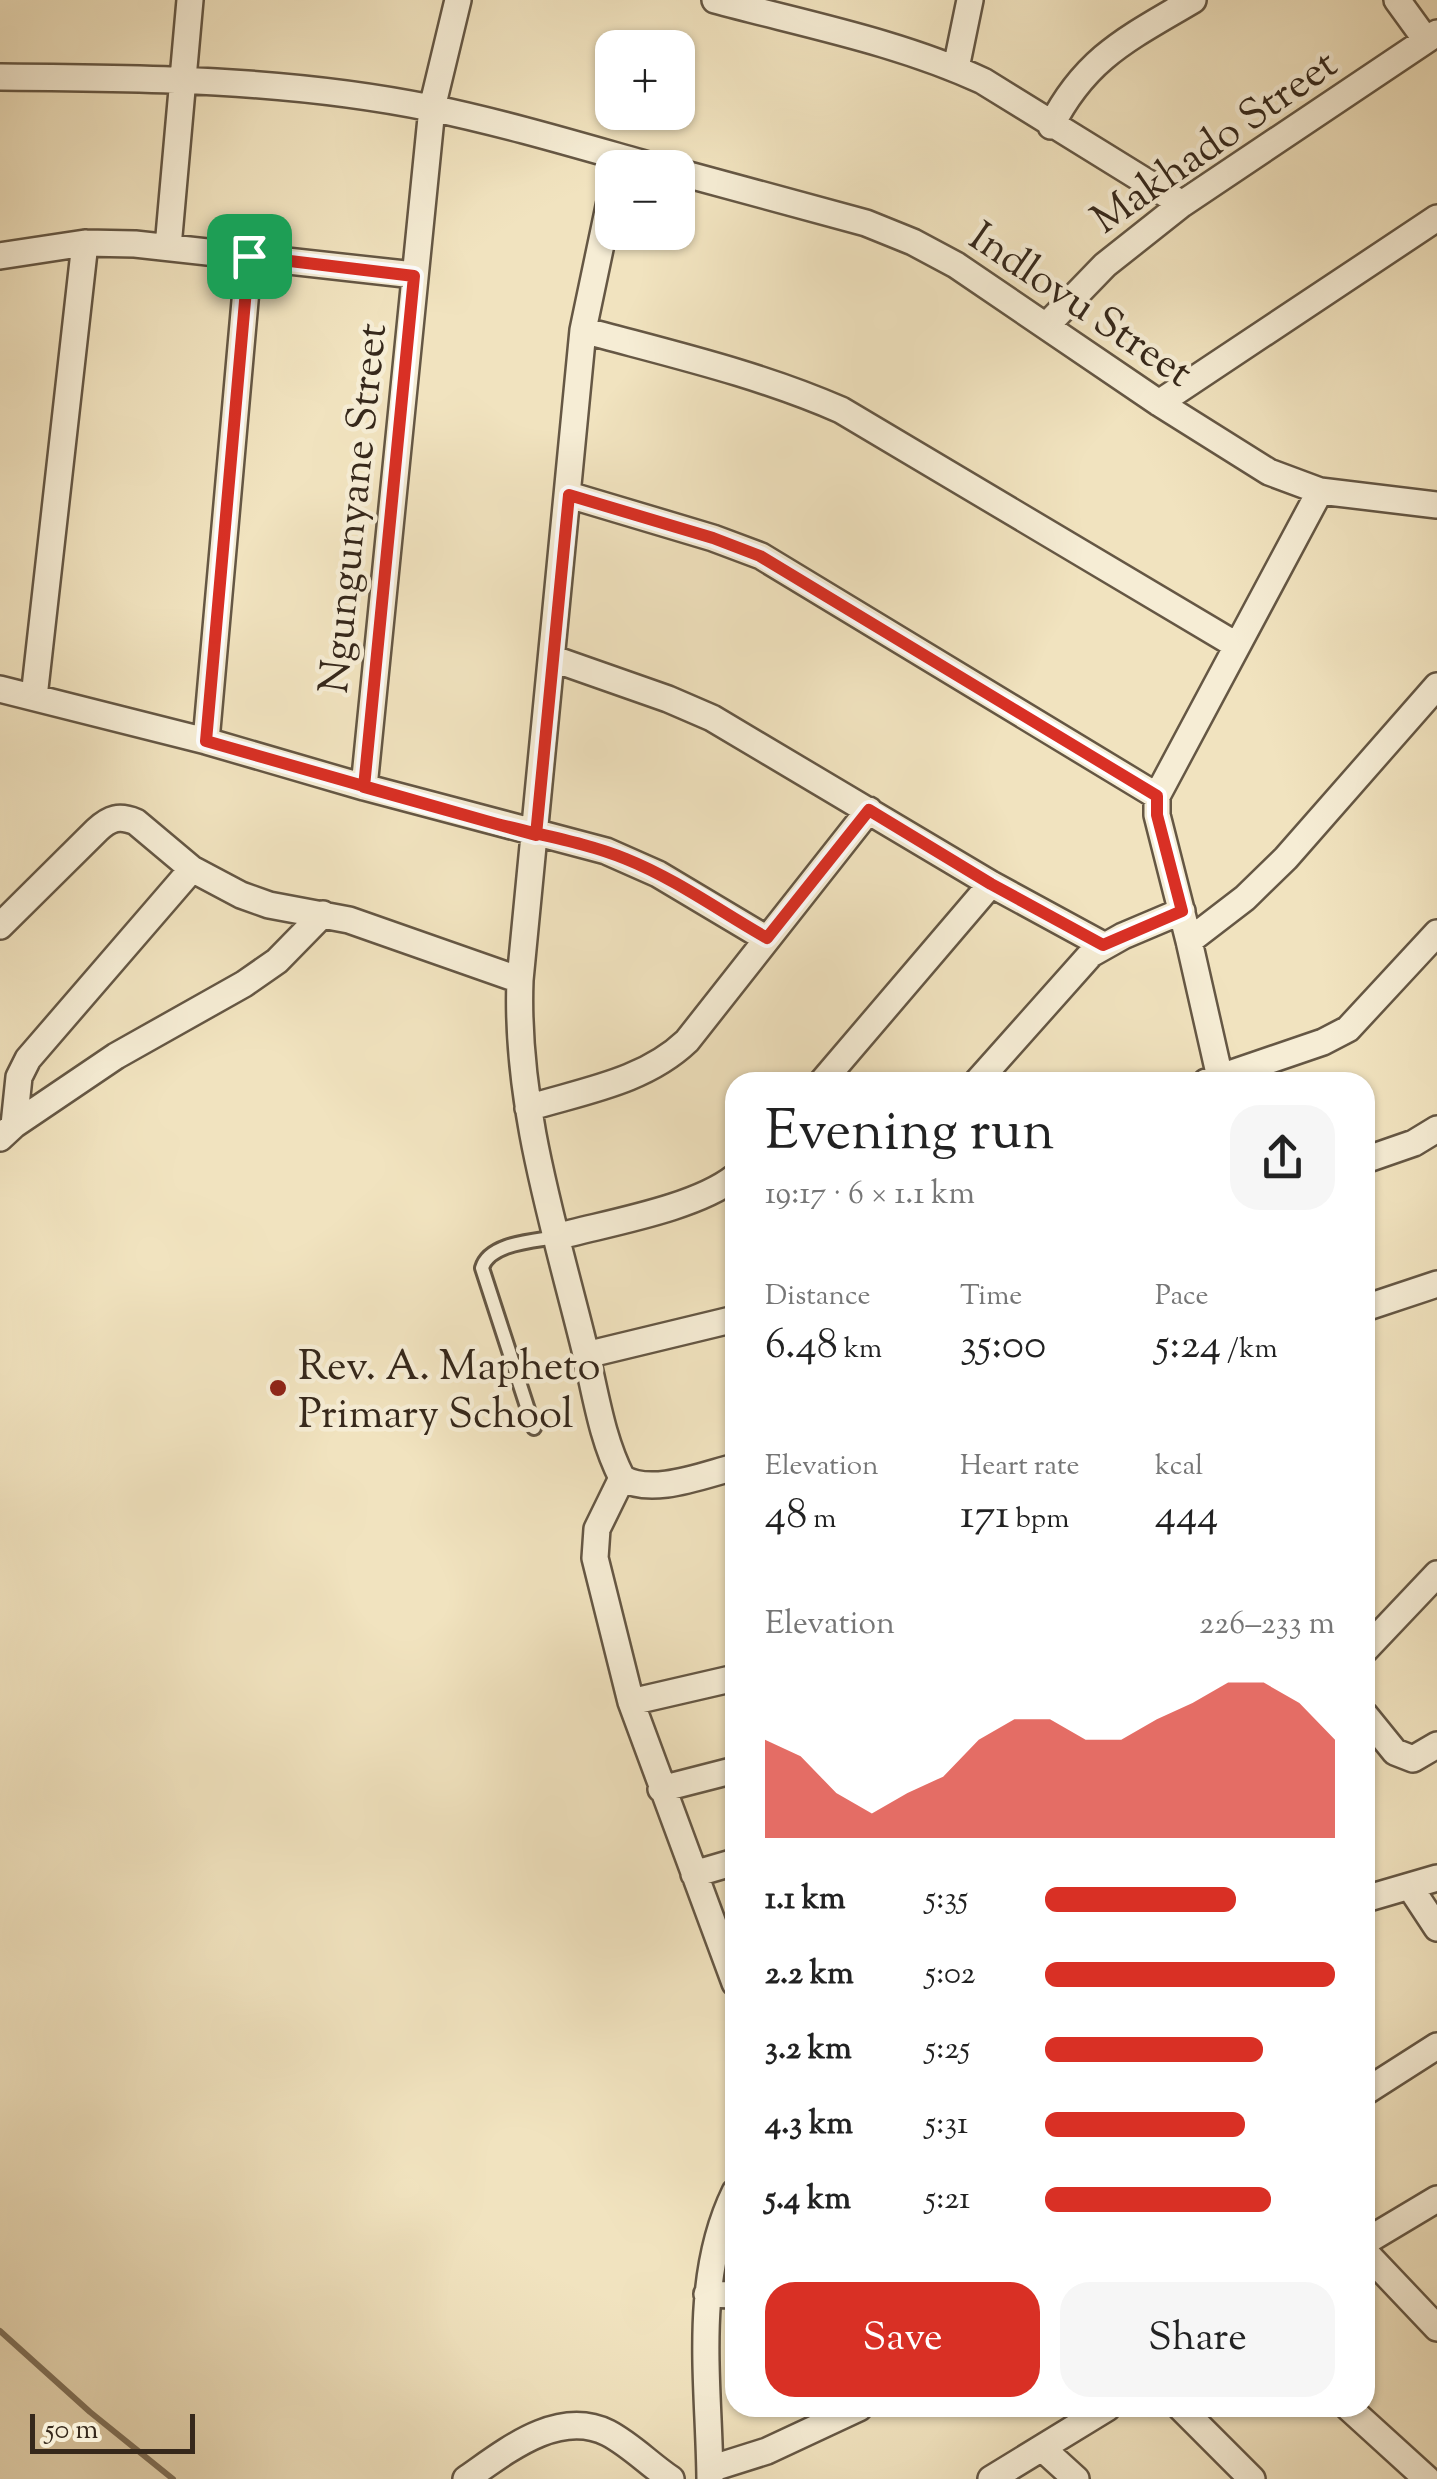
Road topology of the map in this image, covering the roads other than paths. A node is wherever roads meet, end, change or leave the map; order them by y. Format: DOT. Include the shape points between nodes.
graph roads {
  1 [pos="190,0"];
  2 [pos="458,0"];
  3 [pos="715,0"];
  4 [pos="970,0"];
  5 [pos="1193,0"];
  6 [pos="1397,0"];
  7 [pos="1431,36"];
  8 [pos="956,68"];
  9 [pos="0,77"];
  10 [pos="185,78"];
  11 [pos="432,108"];
  12 [pos="1051,126"];
  13 [pos="595,155"];
  14 [pos="695,177"];
  15 [pos="1182,204"];
  16 [pos="1437,218"];
  17 [pos="85,243"];
  18 [pos="168,247"];
  19 [pos="600,250"];
  20 [pos="0,256"];
  21 [pos="249,256"];
  22 [pos="414,276"];
  23 [pos="1046,326"];
  24 [pos="584,330"];
  25 [pos="1159,403"];
  26 [pos="1320,490"];
  27 [pos="569,495"];
  28 [pos="1437,505"];
  29 [pos="1236,646"];
  30 [pos="554,660"];
  31 [pos="1437,686"];
  32 [pos="0,688"];
  33 [pos="34,697"];
  34 [pos="206,741"];
  35 [pos="364,787"];
  36 [pos="1157,796"];
  37 [pos="869,810"];
  38 [pos="536,835"];
  39 [pos="192,868"];
  40 [pos="991,884"];
  41 [pos="1182,911"];
  42 [pos="323,914"];
  43 [pos="0,926"];
  44 [pos="1437,934"];
  45 [pos="767,938"];
  46 [pos="1190,941"];
  47 [pos="1103,945"];
  48 [pos="520,980"];
  49 [pos="831,1072"];
  50 [pos="986,1072"];
  51 [pos="1213,1072"];
  52 [pos="1240,1072"];
  53 [pos="528,1108"];
  54 [pos="1437,1128"];
  55 [pos="7,1132"];
  56 [pos="1375,1157"];
  57 [pos="725,1184"];
  58 [pos="556,1237"];
  59 [pos="1437,1284"];
  60 [pos="1375,1305"];
  61 [pos="725,1321"];
  62 [pos="586,1355"];
  63 [pos="534,1428"];
  64 [pos="725,1469"];
  65 [pos="622,1478"];
  66 [pos="1437,1574"];
  67 [pos="1375,1639"];
  68 [pos="725,1680"];
  69 [pos="631,1702"];
  70 [pos="1375,1727"];
  71 [pos="1437,1746"];
  72 [pos="725,1773"];
  73 [pos="661,1789"];
  74 [pos="725,1865"];
  75 [pos="694,1874"];
  76 [pos="1437,1878"];
  77 [pos="1410,1887"];
  78 [pos="1375,1896"];
  79 [pos="1437,1928"];
  80 [pos="725,1952"];
  81 [pos="1437,2046"];
  82 [pos="1375,2086"];
  83 [pos="1437,2199"];
  84 [pos="725,2215"];
  85 [pos="1375,2236"];
  86 [pos="1375,2263"];
  87 [pos="708,2294"];
  88 [pos="725,2295"];
  89 [pos="1437,2328"];
  90 [pos="840,2417"];
  91 [pos="1092,2417"];
  92 [pos="1191,2417"];
  93 [pos="1359,2417"];
  94 [pos="1042,2448"];
  95 [pos="710,2474"];
  96 [pos="466,2479"];
  97 [pos="671,2479"];
  98 [pos="991,2479"];
  99 [pos="1076,2479"];
  100 [pos="1252,2479"];
  101 [pos="1427,2479"];
  1 -- 10 [label="street"];
  2 -- 11 [label="street, Ngungunyane Street"];
  3 -- 8 [label="street"];
  4 -- 8 [label="street"];
  5 -- 12 [label="street" via="1095,62"];
  6 -- 7 [label="street"];
  7 -- 15 [label="street, Makhado Street"];
  8 -- 12 [label="street"];
  9 -- 10 [label="street"];
  10 -- 11 [label="street"];
  10 -- 18 [label="street"];
  11 -- 13 [label="street"];
  11 -- 22 [label="street, Ngungunyane Street"];
  12 -- 15 [label="street"];
  14 -- 23 [label="street, Indlovu Street" via="912,242"];
  15 -- 23 [label="street, Makhado Street" via="1105,265"];
  16 -- 25 [label="street"];
  17 -- 18 [label="street"];
  17 -- 20 [label="street"];
  17 -- 33 [label="street"];
  18 -- 21 [label="street"];
  19 -- 24 [label="street"];
  21 -- 22 [label="street"];
  21 -- 34 [label="street"];
  22 -- 35 [label="street, Ngungunyane Street"];
  23 -- 25 [label="street, Indlovu Street"];
  24 -- 27 [label="street"];
  24 -- 29 [label="street" via="777,384 841,410"];
  25 -- 26 [label="street, Indlovu Street" via="1268,472"];
  26 -- 28 [label="street, Indlovu Street"];
  26 -- 29 [label="street"];
  27 -- 30 [label="street"];
  27 -- 36 [label="street" via="760,556"];
  29 -- 36 [label="street"];
  30 -- 37 [label="street" via="712,718"];
  30 -- 38 [label="street"];
  31 -- 46 [label="street" via="1286,858"];
  32 -- 33 [label="street"];
  33 -- 34 [label="street"];
  34 -- 35 [label="street"];
  35 -- 38 [label="street"];
  36 -- 41 [label="street"];
  37 -- 40 [label="street"];
  37 -- 45 [label="street"];
  38 -- 45 [label="street" via="632,862"];
  38 -- 48 [label="street"];
  39 -- 42 [label="street" via="270,905"];
  39 -- 43 [label="street" via="136,822 117,817"];
  39 -- 55 [label="street" via="28,1059"];
  40 -- 47 [label="street"];
  40 -- 49 [label="street"];
  41 -- 46 [label="street"];
  41 -- 47 [label="street"];
  42 -- 48 [label="street"];
  42 -- 55 [label="street" via="244,984 116,1056"];
  44 -- 52 [label="street" via="1348,1029"];
  45 -- 53 [label="street" via="668,1059"];
  46 -- 51 [label="street"];
  47 -- 50 [label="street"];
  48 -- 53 [label="street"];
  53 -- 58 [label="street"];
  54 -- 56 [label="street"];
  57 -- 58 [label="street"];
  58 -- 62 [label="street"];
  58 -- 63 [label="lane" via="494,1252 482,1268"];
  59 -- 60 [label="street"];
  61 -- 62 [label="street"];
  62 -- 65 [label="street" via="606,1442"];
  64 -- 65 [label="street" via="667,1483"];
  65 -- 69 [label="street" via="594,1544"];
  66 -- 67 [label="street"];
  68 -- 69 [label="street"];
  69 -- 73 [label="street"];
  70 -- 71 [label="street" via="1395,1752 1412,1759"];
  72 -- 73 [label="street"];
  73 -- 75 [label="street"];
  74 -- 75 [label="street"];
  75 -- 80 [label="street"];
  76 -- 77 [label="street"];
  77 -- 78 [label="street"];
  77 -- 79 [label="street"];
  81 -- 82 [label="street"];
  83 -- 85 [label="street"];
  84 -- 87 [label="street"];
  86 -- 89 [label="street"];
  87 -- 88 [label="street"];
  87 -- 95 [label="street"];
  90 -- 95 [label="street"];
  91 -- 94 [label="street"];
  92 -- 100 [label="street"];
  93 -- 101 [label="street"];
  94 -- 98 [label="street"];
  94 -- 99 [label="street"];
  96 -- 97 [label="street" via="536,2434 585,2426 605,2431"];
}
